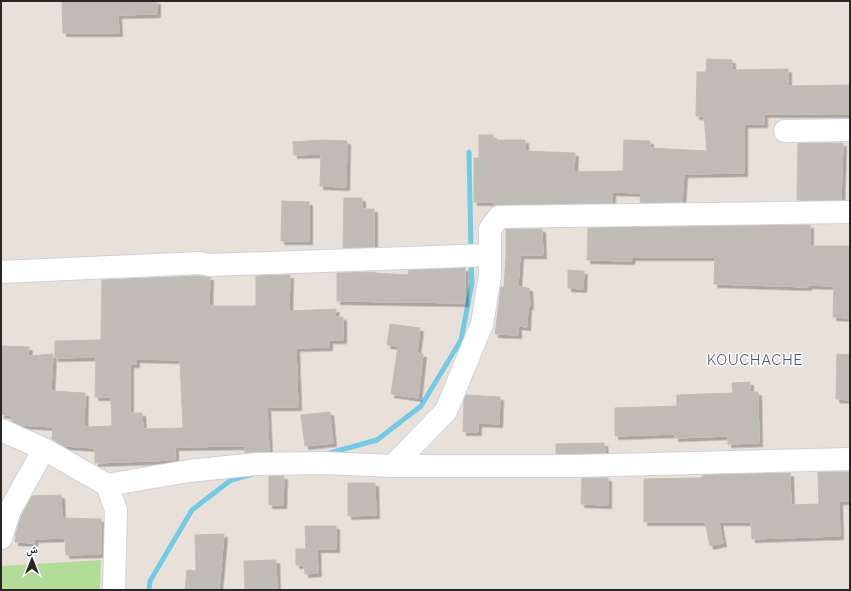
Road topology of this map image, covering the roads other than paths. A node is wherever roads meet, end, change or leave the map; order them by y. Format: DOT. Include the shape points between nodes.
graph roads {
  1 [pos="850,130"];
  2 [pos="785,131"];
  3 [pos="850,212"];
  4 [pos="490,255"];
  5 [pos="1,272"];
  6 [pos="1,430"];
  7 [pos="44,449"];
  8 [pos="850,458"];
  9 [pos="393,466"];
  10 [pos="107,485"];
  11 [pos="1,538"];
  12 [pos="114,590"];
  1 -- 2 [label="street"];
  3 -- 4 [label="street" via="499,217 490,229"];
  4 -- 5 [label="street" via="210,265 200,263"];
  4 -- 9 [label="street" via="490,275 482,324 446,410"];
  6 -- 7 [label="street"];
  7 -- 10 [label="street"];
  7 -- 11 [label="street" via="10,510"];
  8 -- 9 [label="street" via="572,466"];
  9 -- 10 [label="street" via="256,464 189,471"];
  10 -- 12 [label="street" via="116,510"];
}
